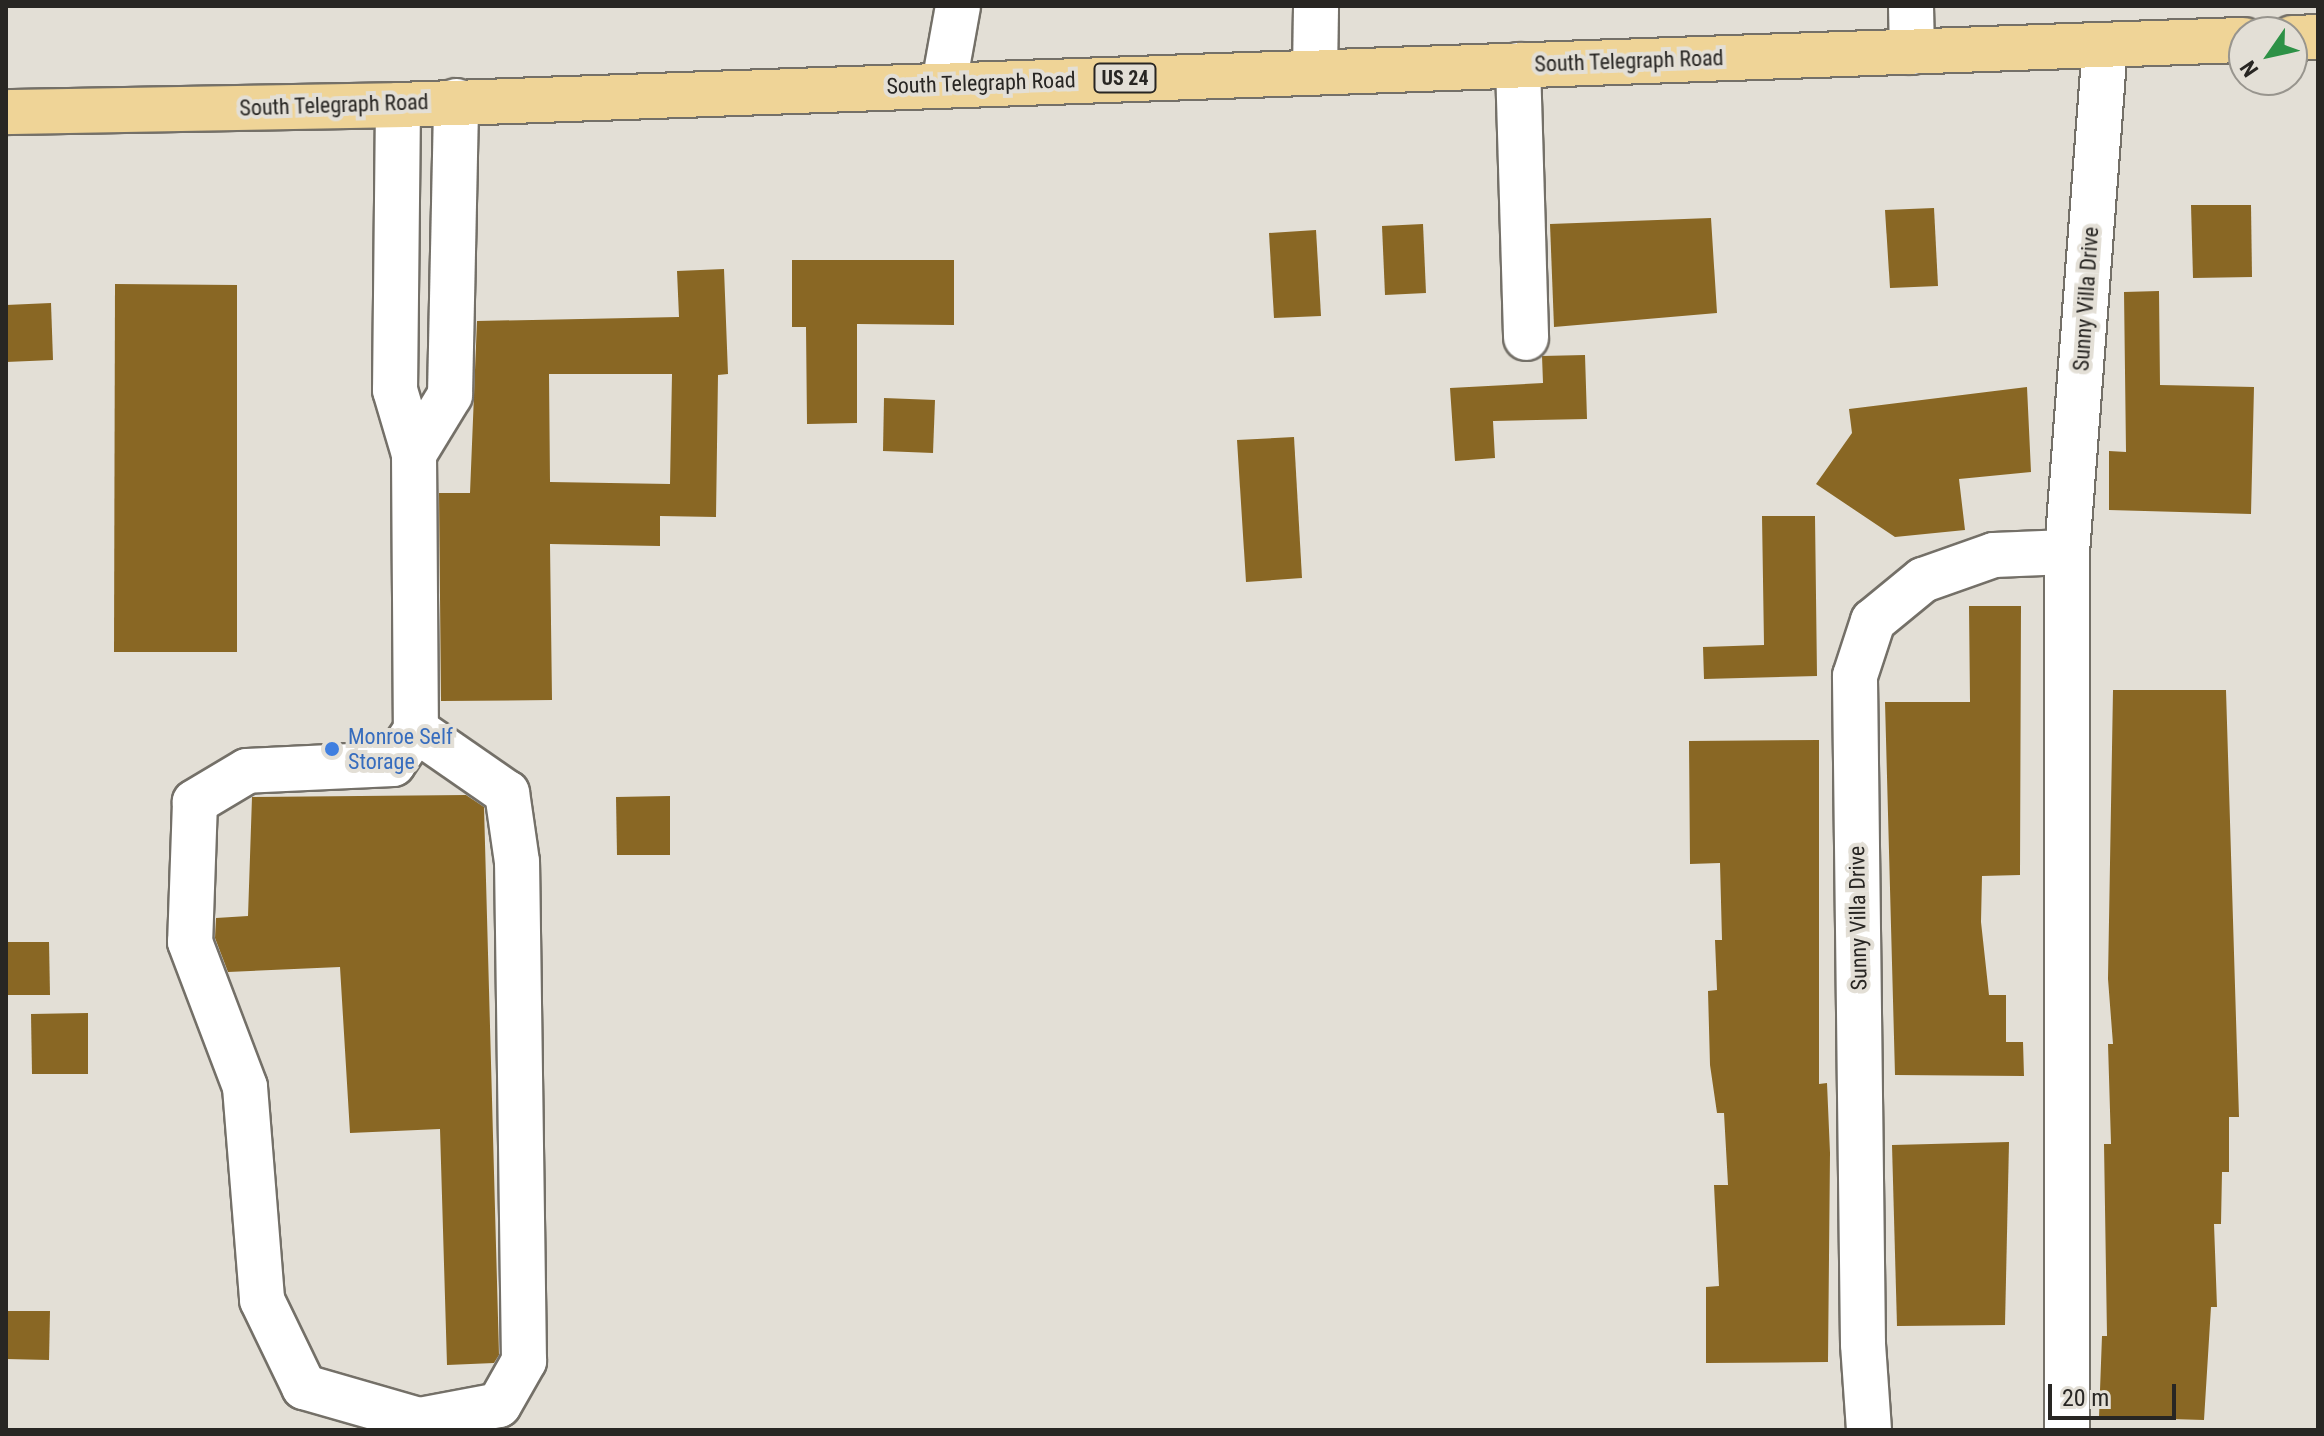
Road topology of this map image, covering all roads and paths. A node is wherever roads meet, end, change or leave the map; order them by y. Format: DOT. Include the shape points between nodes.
graph roads {
  1 [pos="958,6"];
  2 [pos="1316,6"];
  3 [pos="1911,6"];
  4 [pos="2228,41"];
  5 [pos="2105,45"];
  6 [pos="1912,52"];
  7 [pos="1518,65"];
  8 [pos="1315,72"];
  9 [pos="944,84"];
  10 [pos="456,101"];
  11 [pos="398,105"];
  12 [pos="6,112"];
  13 [pos="1526,338"];
  14 [pos="414,454"];
  15 [pos="2067,552"];
  16 [pos="416,730"];
  17 [pos="1869,1430"];
  18 [pos="2067,1430"];
  1 -- 9 [label="street"];
  2 -- 8 [label="street"];
  3 -- 6 [label="street"];
  4 -- 5 [label="main road, South Telegraph Road / US 24"];
  5 -- 6 [label="main road, South Telegraph Road / US 24"];
  5 -- 15 [label="street, Sunny Villa Drive"];
  6 -- 7 [label="main road, South Telegraph Road / US 24"];
  7 -- 8 [label="main road, South Telegraph Road / US 24"];
  7 -- 13 [label="street"];
  8 -- 9 [label="main road, South Telegraph Road / US 24"];
  9 -- 10 [label="main road, South Telegraph Road / US 24"];
  10 -- 11 [label="main road, South Telegraph Road / US 24"];
  10 -- 14 [label="street" via="450,395"];
  11 -- 12 [label="main road, South Telegraph Road / US 24"];
  11 -- 14 [label="street" via="395,390"];
  14 -- 16 [label="street"];
  15 -- 17 [label="street, Sunny Villa Drive" via="1994,555 1923,580 1873,621 1855,676 1863,1344"];
  15 -- 18 [label="street, Sunny Villa Drive"];
  16 -- 16 [label="street" via="393,764 247,771 195,802 190,942 245,1087 262,1300 304,1387 419,1420 499,1405 524,1361 517,862 507,793"];
}
